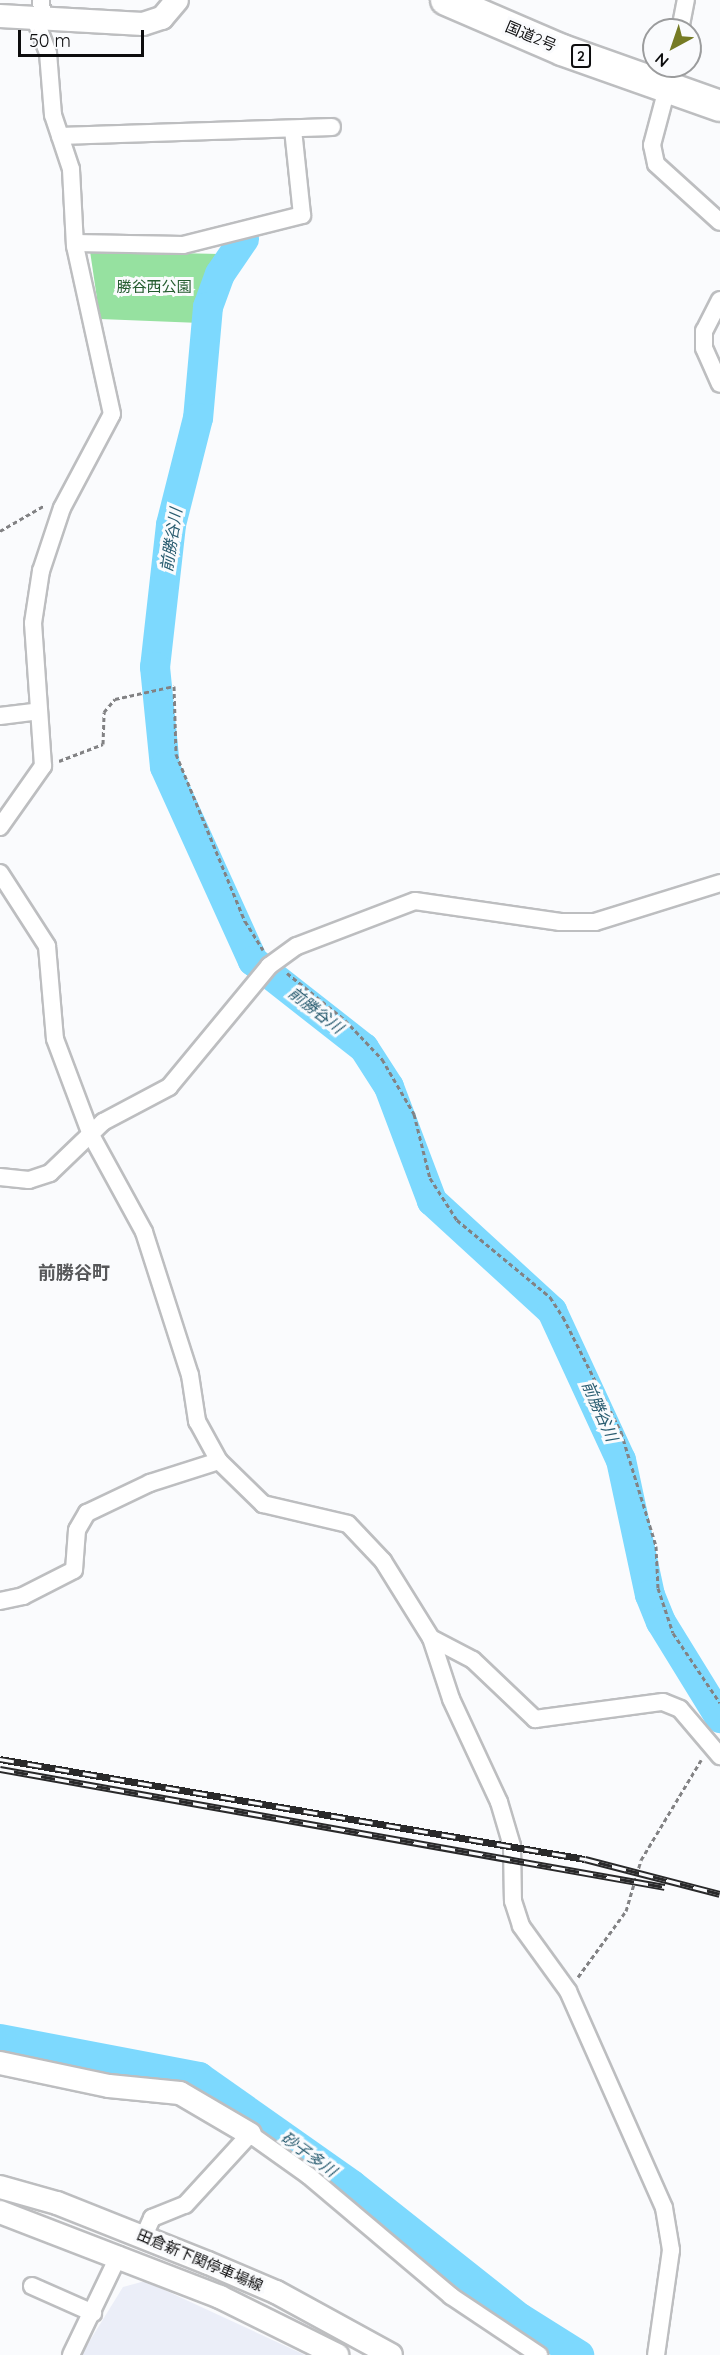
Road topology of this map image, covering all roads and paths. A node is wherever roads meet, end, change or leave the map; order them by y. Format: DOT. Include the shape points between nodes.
graph roads {
  1 [pos="177,0"];
  2 [pos="446,0"];
  3 [pos="686,0"];
  4 [pos="40,14"];
  5 [pos="0,16"];
  6 [pos="682,18"];
  7 [pos="642,67"];
  8 [pos="671,78"];
  9 [pos="673,78"];
  10 [pos="720,106"];
  11 [pos="332,127"];
  12 [pos="293,129"];
  13 [pos="60,136"];
  14 [pos="720,222"];
  15 [pos="75,243"];
  16 [pos="720,300"];
  17 [pos="720,384"];
  18 [pos="67,498"];
  19 [pos="0,531"];
  20 [pos="38,711"];
  21 [pos="0,716"];
  22 [pos="43,766"];
  23 [pos="0,827"];
  24 [pos="0,873"];
  25 [pos="720,883"];
  26 [pos="272,963"];
  27 [pos="91,1135"];
  28 [pos="0,1177"];
  29 [pos="219,1461"];
  30 [pos="0,1601"];
  31 [pos="431,1638"];
  32 [pos="720,1703"];
  33 [pos="715,1752"];
  34 [pos="568,1991"];
  35 [pos="0,2063"];
  36 [pos="250,2134"];
  37 [pos="0,2187"];
  38 [pos="0,2212"];
  39 [pos="144,2236"];
  40 [pos="119,2255"];
  41 [pos="32,2286"];
  42 [pos="93,2313"];
  43 [pos="71,2355"];
  44 [pos="337,2355"];
  45 [pos="391,2355"];
  46 [pos="539,2355"];
  47 [pos="657,2355"];
  1 -- 4 [label="main road" via="162,18 143,24"];
  2 -- 7 [label="highway, 国道2号 / 2"];
  3 -- 6 [label="street"];
  4 -- 5 [label="main road"];
  4 -- 13 [label="street"];
  8 -- 14 [label="street" via="652,145 656,164"];
  9 -- 10 [label="highway, 国道2号 / 2"];
  11 -- 12 [label="street"];
  12 -- 13 [label="street"];
  12 -- 15 [label="street" via="302,215 183,245"];
  13 -- 15 [label="street" via="71,169"];
  15 -- 18 [label="street" via="112,414"];
  16 -- 17 [label="street" via="704,331 704,348"];
  18 -- 19 [label="path" via="30,509"];
  18 -- 20 [label="street" via="34,597"];
  20 -- 21 [label="street"];
  20 -- 22 [label="street"];
  22 -- 23 [label="street"];
  22 -- 26 [label="path" via="103,744 104,712 115,699 174,686 176,754 245,921"];
  24 -- 27 [label="street" via="47,946 55,1039"];
  25 -- 26 [label="street" via="595,922 560,922 415,901 297,946"];
  26 -- 27 [label="street" via="169,1087 103,1122"];
  26 -- 32 [label="path" via="345,1020 382,1059 414,1114 430,1178 457,1220 550,1298 563,1317 621,1432 656,1546 663,1608"];
  27 -- 28 [label="street" via="50,1173 29,1180"];
  27 -- 29 [label="street" via="144,1232 190,1375 197,1421"];
  29 -- 30 [label="street" via="150,1483 87,1514 77,1530 74,1569 23,1596"];
  29 -- 31 [label="street" via="262,1504 348,1524 383,1561"];
  31 -- 33 [label="street" via="473,1660 535,1719 663,1702 680,1709"];
  31 -- 34 [label="street" via="452,1699 499,1802 512,1846 513,1901 521,1926"];
  33 -- 34 [label="path" via="641,1860 626,1911"];
  34 -- 47 [label="street" via="664,2208 672,2250"];
  35 -- 36 [label="main road" via="109,2086 180,2093"];
  36 -- 39 [label="street" via="185,2205 152,2218"];
  36 -- 46 [label="street" via="309,2176 451,2296"];
  37 -- 39 [label="main road, 田倉新下関停車場線"];
  38 -- 40 [label="main road, 田倉新下関停車場線"];
  39 -- 45 [label="main road, 田倉新下関停車場線" via="276,2292"];
  40 -- 42 [label="street"];
  40 -- 44 [label="main road, 田倉新下関停車場線"];
  41 -- 42 [label="street"];
  42 -- 43 [label="street"];
}
